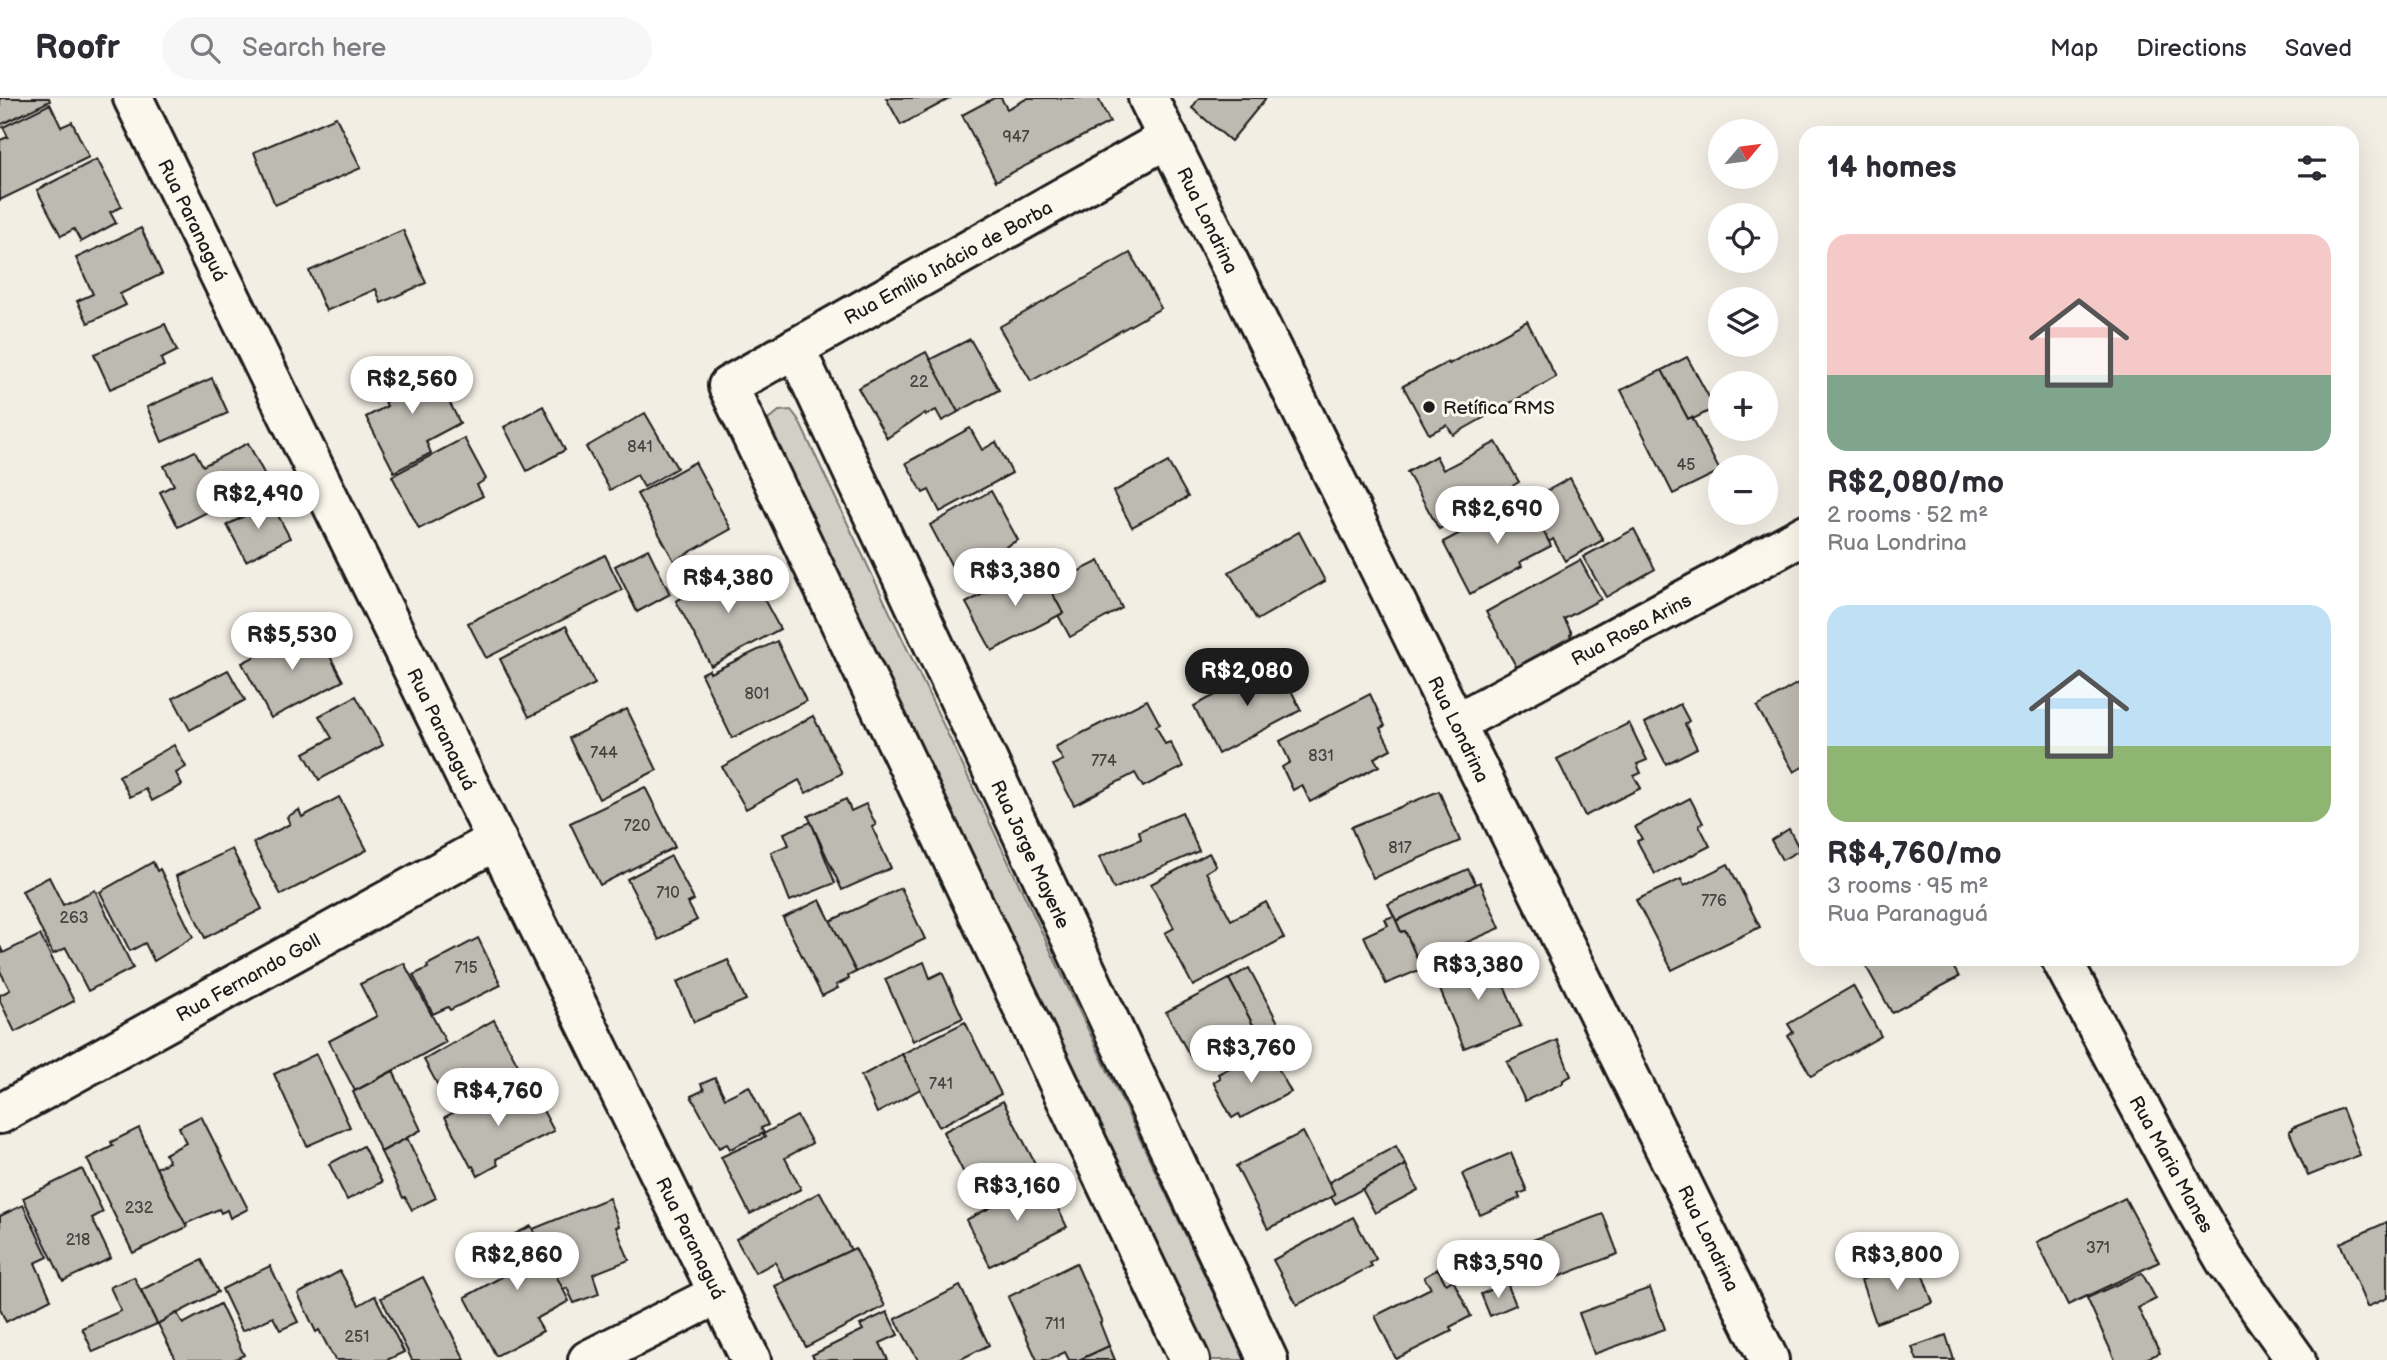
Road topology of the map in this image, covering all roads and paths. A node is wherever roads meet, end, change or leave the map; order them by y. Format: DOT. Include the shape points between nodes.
graph roads {
  1 [pos="133,98"];
  2 [pos="1148,98"];
  3 [pos="1168,138"];
  4 [pos="795,348"];
  5 [pos="1799,538"];
  6 [pos="1456,723"];
  7 [pos="497,840"];
  8 [pos="2065,966"];
  9 [pos="0,1114"];
  10 [pos="718,1294"];
  11 [pos="588,1360"];
  12 [pos="751,1360"];
  13 [pos="1190,1360"];
  14 [pos="1268,1360"];
  15 [pos="1769,1360"];
  16 [pos="2296,1360"];
  1 -- 7 [label="street, Rua Paranaguá"];
  2 -- 3 [label="street, Rua Londrina"];
  3 -- 4 [label="street, Rua Emílio Inácio de Borba"];
  3 -- 6 [label="street, Rua Londrina"];
  4 -- 13 [label="street, Rua Emílio Inácio de Borba" via="728,386"];
  4 -- 14 [label="street, Rua Jorge Mayerle"];
  5 -- 6 [label="street, Rua Rosa Arins"];
  6 -- 15 [label="street, Rua Londrina"];
  7 -- 9 [label="street, Rua Fernando Goll"];
  7 -- 10 [label="street, Rua Paranaguá"];
  8 -- 16 [label="street, Rua Maria Manes" via="2225,1260"];
  10 -- 11 [label="street"];
  10 -- 12 [label="street, Rua Paranaguá"];
}
